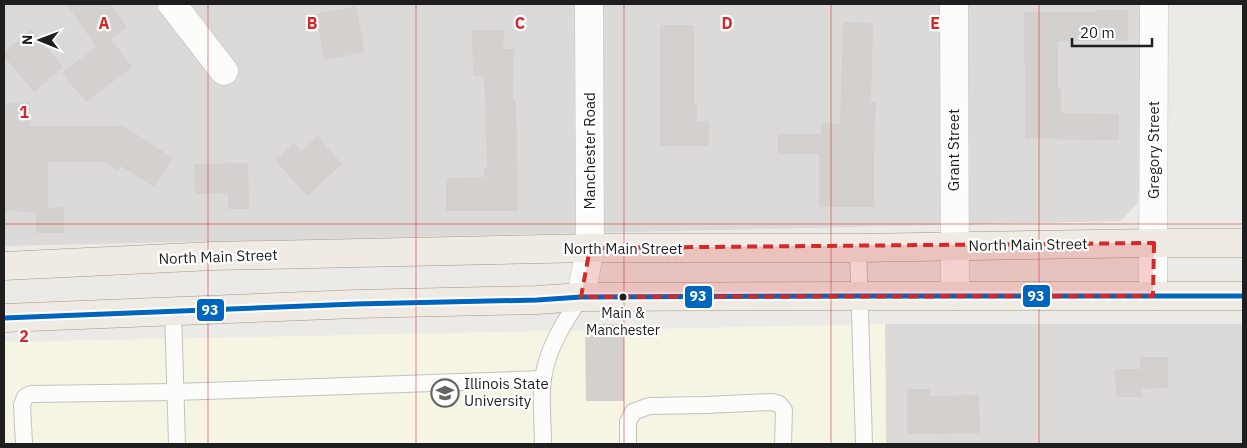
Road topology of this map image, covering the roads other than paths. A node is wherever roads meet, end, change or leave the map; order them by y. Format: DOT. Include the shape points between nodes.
graph roads {
  1 [pos="172,4"];
  2 [pos="589,4"];
  3 [pos="954,4"];
  4 [pos="1154,4"];
  5 [pos="224,71"];
  6 [pos="1154,243"];
  7 [pos="1243,243"];
  8 [pos="954,246"];
  9 [pos="590,248"];
  10 [pos="858,248"];
  11 [pos="4,266"];
  12 [pos="860,296"];
  13 [pos="954,296"];
  14 [pos="1153,296"];
  15 [pos="1243,296"];
  16 [pos="581,298"];
  17 [pos="173,311"];
  18 [pos="4,318"];
  19 [pos="543,379"];
  20 [pos="175,392"];
  21 [pos="24,444"];
  22 [pos="177,444"];
  23 [pos="543,444"];
  24 [pos="628,444"];
  25 [pos="783,444"];
  26 [pos="864,444"];
  1 -- 5 [label="street"];
  2 -- 9 [label="street, Manchester Road"];
  3 -- 8 [label="street, Grant Street"];
  4 -- 6 [label="street, Gregory Street"];
  6 -- 7 [label="main road, North Main Street"];
  6 -- 8 [label="main road, North Main Street"];
  6 -- 14 [label="street, Gregory Street"];
  8 -- 10 [label="main road, North Main Street"];
  8 -- 13 [label="street, Grant Street"];
  9 -- 10 [label="main road, North Main Street"];
  9 -- 11 [label="main road, North Main Street" via="212,256"];
  9 -- 16 [label="street, Manchester Road"];
  10 -- 12 [label="lane"];
  12 -- 13 [label="main road"];
  12 -- 16 [label="main road"];
  12 -- 26 [label="lane"];
  13 -- 14 [label="main road"];
  14 -- 15 [label="main road"];
  16 -- 17 [label="main road"];
  16 -- 19 [label="lane" via="555,341"];
  17 -- 18 [label="main road"];
  17 -- 20 [label="lane"];
  19 -- 20 [label="lane"];
  19 -- 23 [label="lane"];
  20 -- 21 [label="lane" via="32,394 25,397 22,405"];
  20 -- 22 [label="lane"];
  24 -- 25 [label="lane" via="628,422 633,412 649,406 772,402 784,410"];
}
